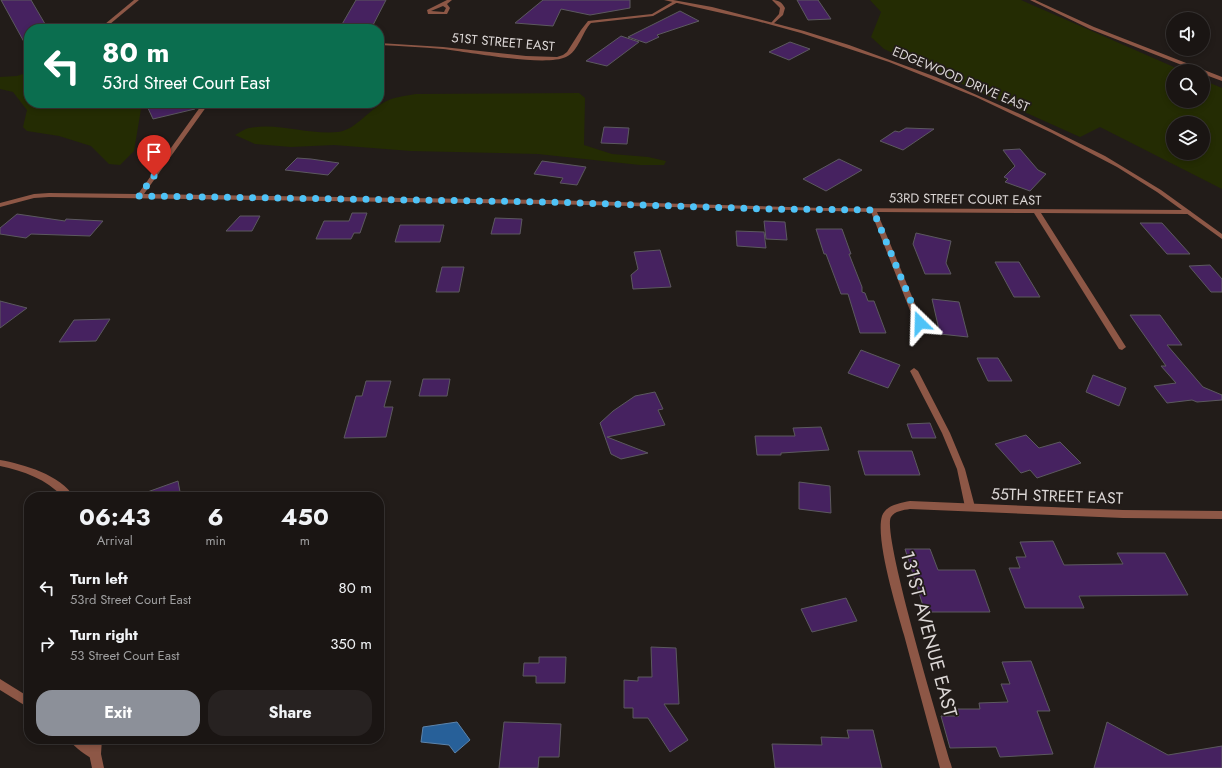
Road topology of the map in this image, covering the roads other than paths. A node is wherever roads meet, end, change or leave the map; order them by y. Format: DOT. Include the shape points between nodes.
graph roads {
  1 [pos="137,0"];
  2 [pos="450,0"];
  3 [pos="666,0"];
  4 [pos="774,0"];
  5 [pos="1032,0"];
  6 [pos="676,2"];
  7 [pos="444,4"];
  8 [pos="773,23"];
  9 [pos="107,24"];
  10 [pos="384,44"];
  11 [pos="1184,64"];
  12 [pos="1210,74"];
  13 [pos="1222,79"];
  14 [pos="202,108"];
  15 [pos="139,196"];
  16 [pos="0,205"];
  17 [pos="873,210"];
  18 [pos="1037,212"];
  19 [pos="1188,212"];
  20 [pos="1222,237"];
  21 [pos="920,323"];
  22 [pos="1122,347"];
  23 [pos="914,370"];
  24 [pos="0,463"];
  25 [pos="64,492"];
  26 [pos="970,507"];
  27 [pos="892,510"];
  28 [pos="1222,515"];
  29 [pos="0,684"];
  30 [pos="24,700"];
  31 [pos="81,744"];
  32 [pos="95,744"];
  33 [pos="94,754"];
  34 [pos="98,768"];
  35 [pos="946,768"];
  1 -- 9 [label="street"];
  2 -- 7 [label="street"];
  3 -- 6 [label="street, EDGEWOOD DRIVE EAST"];
  4 -- 8 [label="street" via="782,6 783,12"];
  5 -- 11 [label="street" via="1092,28"];
  6 -- 8 [label="street, EDGEWOOD DRIVE EAST"];
  6 -- 10 [label="street, 51ST STREET EAST" via="653,15 590,22 572,49 560,58 531,58"];
  8 -- 19 [label="street, EDGEWOOD DRIVE EAST" via="871,54 963,89 1034,122 1116,165"];
  12 -- 13 [label="street"];
  14 -- 15 [label="street"];
  15 -- 16 [label="street, 53RD STREET COURT EAST" via="49,195 34,196"];
  15 -- 17 [label="street, 53RD STREET COURT EAST"];
  17 -- 18 [label="street, 53RD STREET COURT EAST"];
  17 -- 21 [label="street"];
  18 -- 19 [label="street, 53RD STREET COURT EAST"];
  18 -- 22 [label="street"];
  19 -- 20 [label="street, EDGEWOOD DRIVE EAST"];
  23 -- 26 [label="street" via="961,469"];
  24 -- 25 [label="street" via="42,476"];
  26 -- 27 [label="street, 55TH STREET EAST" via="910,505"];
  26 -- 28 [label="street, 55TH STREET EAST" via="1123,514"];
  27 -- 35 [label="street, 131ST AVENUE EAST" via="887,515 885,523 886,539"];
  29 -- 30 [label="street"];
  31 -- 33 [label="street"];
  32 -- 33 [label="street"];
  33 -- 34 [label="street"];
}
